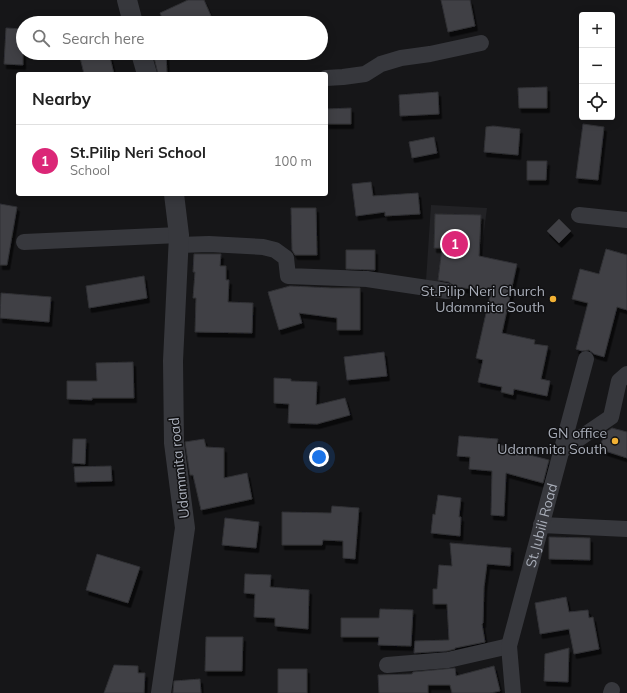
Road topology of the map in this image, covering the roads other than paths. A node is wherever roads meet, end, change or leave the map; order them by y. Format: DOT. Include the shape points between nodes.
graph roads {
  1 [pos="127,0"];
  2 [pos="131,16"];
  3 [pos="481,43"];
  4 [pos="143,60"];
  5 [pos="146,72"];
  6 [pos="328,78"];
  7 [pos="174,196"];
  8 [pos="578,215"];
  9 [pos="627,220"];
  10 [pos="179,240"];
  11 [pos="24,242"];
  12 [pos="447,291"];
  13 [pos="586,359"];
  14 [pos="627,374"];
  15 [pos="561,451"];
  16 [pos="542,525"];
  17 [pos="627,529"];
  18 [pos="508,646"];
  19 [pos="387,664"];
  20 [pos="161,693"];
  21 [pos="514,693"];
  1 -- 2 [label="street"];
  3 -- 6 [label="street" via="401,58 381,64 365,74"];
  4 -- 5 [label="street"];
  7 -- 10 [label="street, Udammita road"];
  8 -- 9 [label="street"];
  10 -- 11 [label="street"];
  10 -- 12 [label="street" via="275,250 286,258 288,276 368,279"];
  10 -- 20 [label="street, Udammita road" via="172,361 174,443 185,528"];
  13 -- 15 [label="street, St.Jubili Road"];
  14 -- 15 [label="street" via="619,381 611,417"];
  15 -- 16 [label="street, St.Jubili Road"];
  16 -- 17 [label="street"];
  16 -- 18 [label="street, St.Jubili Road"];
  18 -- 19 [label="street" via="448,660"];
  18 -- 21 [label="street, St.Jubili Road"];
}
